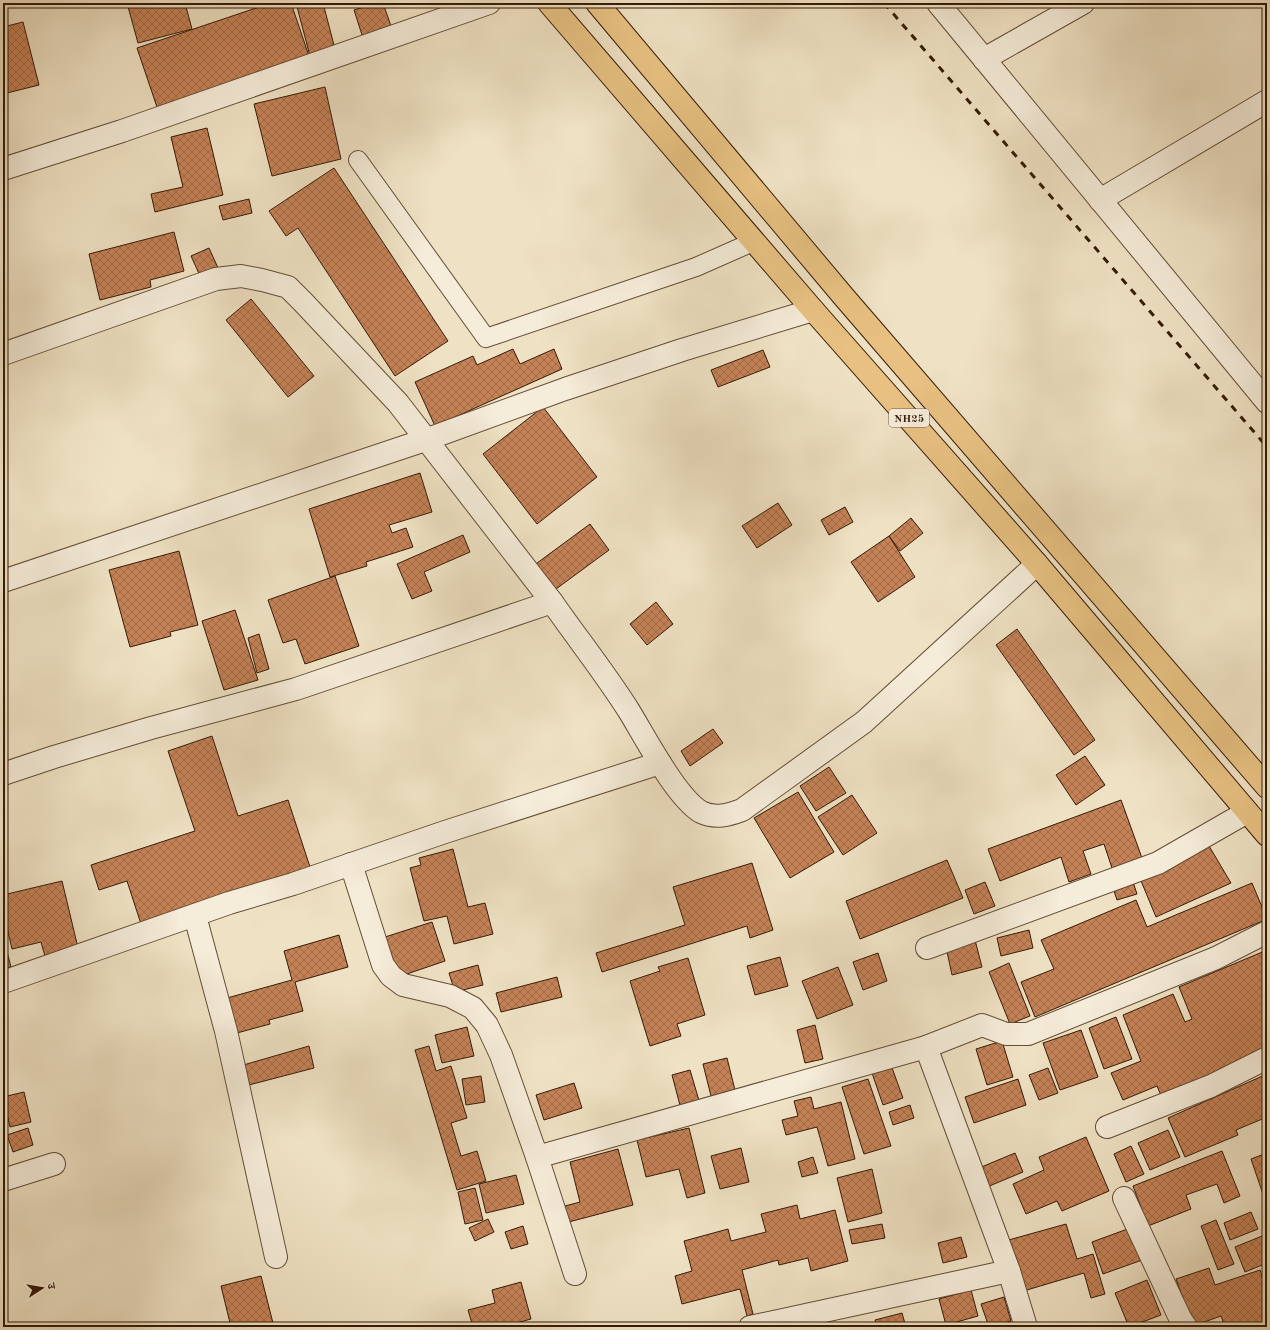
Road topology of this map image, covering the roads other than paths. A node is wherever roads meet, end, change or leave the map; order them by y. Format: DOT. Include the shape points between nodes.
graph roads {
  1 [pos="490,3"];
  2 [pos="549,3"];
  3 [pos="597,3"];
  4 [pos="938,3"];
  5 [pos="1083,3"];
  6 [pos="984,60"];
  7 [pos="1267,101"];
  8 [pos="358,160"];
  9 [pos="3,170"];
  10 [pos="1100,200"];
  11 [pos="755,241"];
  12 [pos="813,310"];
  13 [pos="3,354"];
  14 [pos="1267,402"];
  15 [pos="425,440"];
  16 [pos="1037,564"];
  17 [pos="3,581"];
  18 [pos="552,602"];
  19 [pos="660,763"];
  20 [pos="3,774"];
  21 [pos="1267,787"];
  22 [pos="1247,812"];
  23 [pos="1267,835"];
  24 [pos="351,864"];
  25 [pos="195,916"];
  26 [pos="1267,932"];
  27 [pos="927,948"];
  28 [pos="3,982"];
  29 [pos="926,1047"];
  30 [pos="1267,1058"];
  31 [pos="1107,1127"];
  32 [pos="537,1157"];
  33 [pos="54,1164"];
  34 [pos="3,1180"];
  35 [pos="1124,1198"];
  36 [pos="276,1257"];
  37 [pos="1008,1271"];
  38 [pos="575,1274"];
  39 [pos="783,1324"];
  40 [pos="750,1327"];
  41 [pos="1026,1327"];
  42 [pos="1186,1327"];
  1 -- 9 [label="street"];
  2 -- 11 [label="main road, NH25"];
  3 -- 21 [label="main road, NH25" via="844,297"];
  4 -- 6 [label="street"];
  5 -- 6 [label="street"];
  6 -- 10 [label="street"];
  7 -- 10 [label="street"];
  8 -- 11 [label="lane" via="486,338 696,267"];
  10 -- 14 [label="street"];
  11 -- 12 [label="main road, NH25"];
  12 -- 15 [label="street" via="653,360"];
  12 -- 16 [label="main road, NH25"];
  13 -- 15 [label="street" via="216,279 241,276 288,287 398,403"];
  15 -- 17 [label="street"];
  15 -- 18 [label="street"];
  16 -- 19 [label="street" via="864,722 742,810 728,815 713,816 701,812 689,802"];
  16 -- 22 [label="main road, NH25"];
  18 -- 19 [label="street" via="628,710"];
  18 -- 20 [label="street" via="296,689 151,728"];
  19 -- 24 [label="street"];
  22 -- 23 [label="main road, NH25"];
  22 -- 27 [label="street" via="1158,863"];
  24 -- 25 [label="street"];
  24 -- 32 [label="street" via="383,965 391,976 403,985 450,996 474,1008 487,1025 501,1055"];
  25 -- 28 [label="street"];
  25 -- 36 [label="street" via="226,1031"];
  26 -- 29 [label="street" via="1216,958 1028,1034 1006,1034 982,1025"];
  29 -- 32 [label="street"];
  29 -- 37 [label="street"];
  30 -- 31 [label="street" via="1211,1086"];
  32 -- 38 [label="street"];
  33 -- 34 [label="street"];
  35 -- 42 [label="street"];
  37 -- 39 [label="street"];
  37 -- 41 [label="street"];
  39 -- 40 [label="street"];
}
